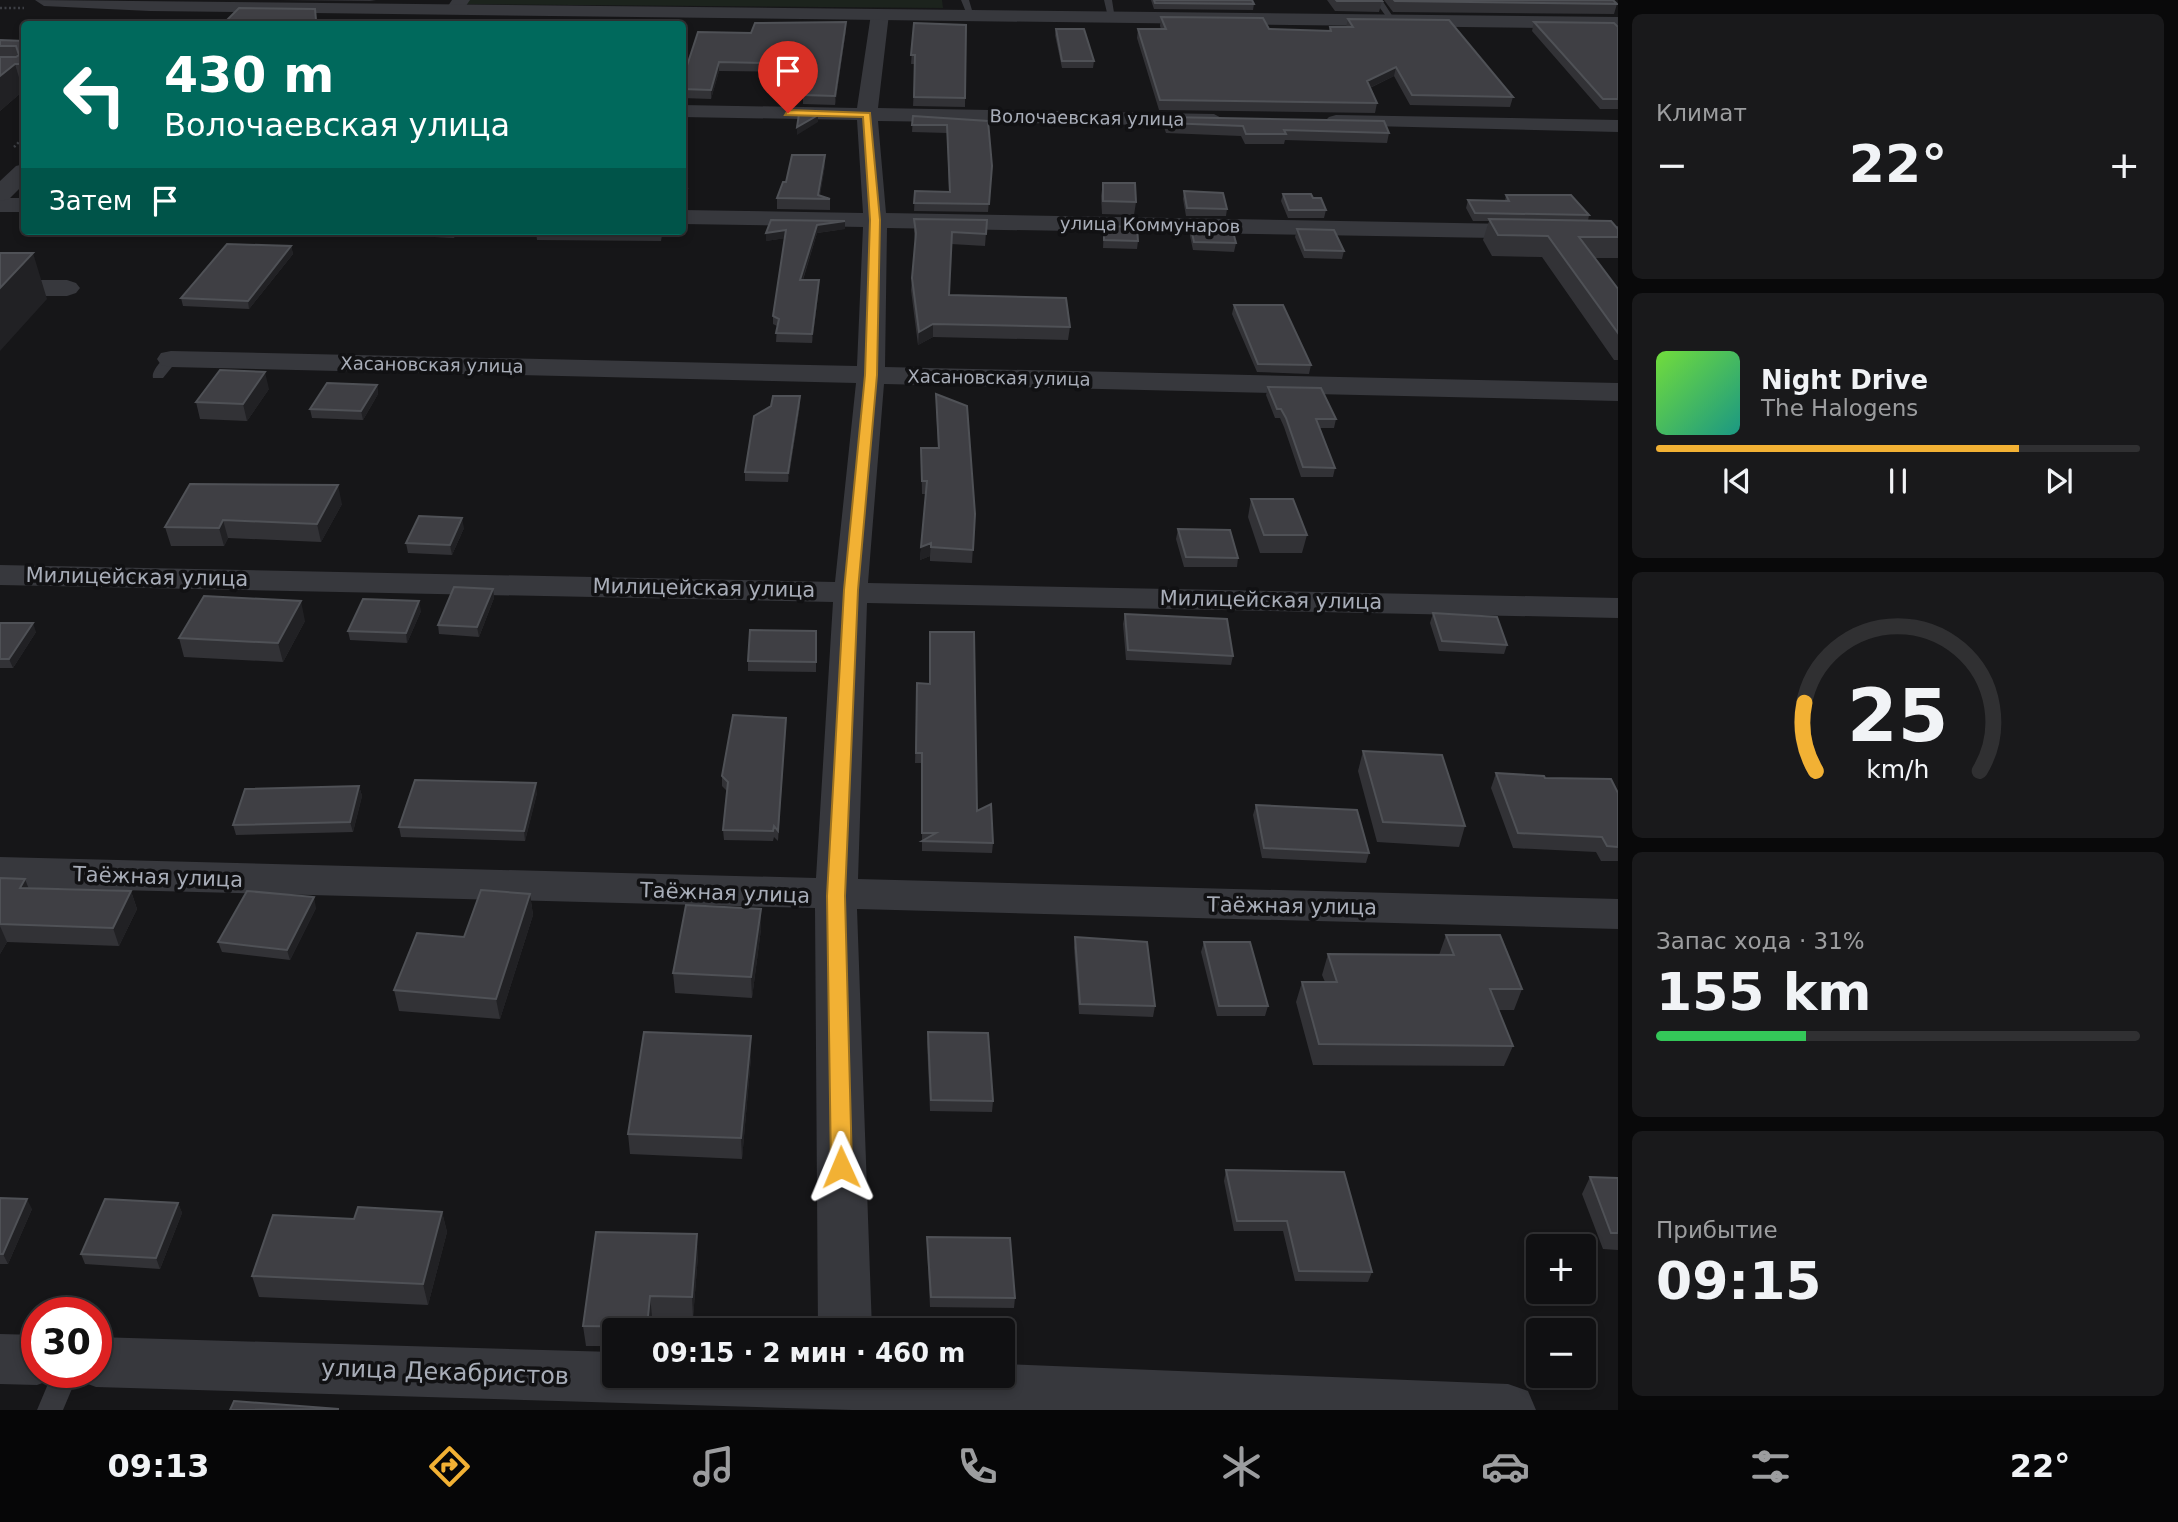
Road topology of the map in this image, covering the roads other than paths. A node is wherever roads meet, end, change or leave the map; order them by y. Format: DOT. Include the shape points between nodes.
graph roads {
  1 [pos="44,0"];
  2 [pos="1378,0"];
  3 [pos="288,3"];
  4 [pos="458,4"];
  5 [pos="968,8"];
  6 [pos="1110,8"];
  7 [pos="880,14"];
  8 [pos="185,15"];
  9 [pos="1394,20"];
  10 [pos="1618,23"];
  11 [pos="686,111"];
  12 [pos="867,114"];
  13 [pos="1228,120"];
  14 [pos="1312,121"];
  15 [pos="1618,125"];
  16 [pos="21,174"];
  17 [pos="0,194"];
  18 [pos="0,205"];
  19 [pos="21,205"];
  20 [pos="686,217"];
  21 [pos="875,220"];
  22 [pos="1618,233"];
  23 [pos="0,288"];
  24 [pos="67,288"];
  25 [pos="164,367"];
  26 [pos="871,375"];
  27 [pos="1618,392"];
  28 [pos="0,575"];
  29 [pos="851,590"];
  30 [pos="1618,608"];
  31 [pos="0,873"];
  32 [pos="836,896"];
  33 [pos="1618,914"];
  34 [pos="845,1318"];
  35 [pos="0,1359"];
  36 [pos="21,1360"];
  37 [pos="112,1363"];
  38 [pos="59,1388"];
  39 [pos="846,1390"];
  40 [pos="50,1410"];
  41 [pos="1508,1410"];
  1 -- 8 [label="street"];
  2 -- 9 [label="lane"];
  3 -- 4 [label="street"];
  3 -- 8 [label="street"];
  4 -- 7 [label="street"];
  5 -- 6 [label="street"];
  5 -- 7 [label="street"];
  6 -- 9 [label="street"];
  7 -- 12 [label="street"];
  9 -- 10 [label="street"];
  11 -- 12 [label="street, Волочаевская улица"];
  12 -- 13 [label="street, Волочаевская улица"];
  12 -- 21 [label="street"];
  14 -- 15 [label="street"];
  16 -- 17 [label="street"];
  18 -- 19 [label="street"];
  20 -- 21 [label="street, улица Коммунаров"];
  21 -- 22 [label="street, улица Коммунаров"];
  21 -- 26 [label="street"];
  23 -- 24 [label="street"];
  25 -- 26 [label="street, Хасановская улица"];
  26 -- 27 [label="street, Хасановская улица"];
  26 -- 29 [label="street"];
  28 -- 29 [label="street, Милицейская улица"];
  29 -- 30 [label="street, Милицейская улица"];
  29 -- 32 [label="street"];
  31 -- 32 [label="street, Таёжная улица"];
  32 -- 33 [label="street, Таёжная улица"];
  32 -- 34 [label="street"];
  35 -- 36 [label="street"];
  37 -- 39 [label="street, улица Декабристов"];
  38 -- 40 [label="lane"];
  39 -- 41 [label="street, улица Декабристов"];
}
